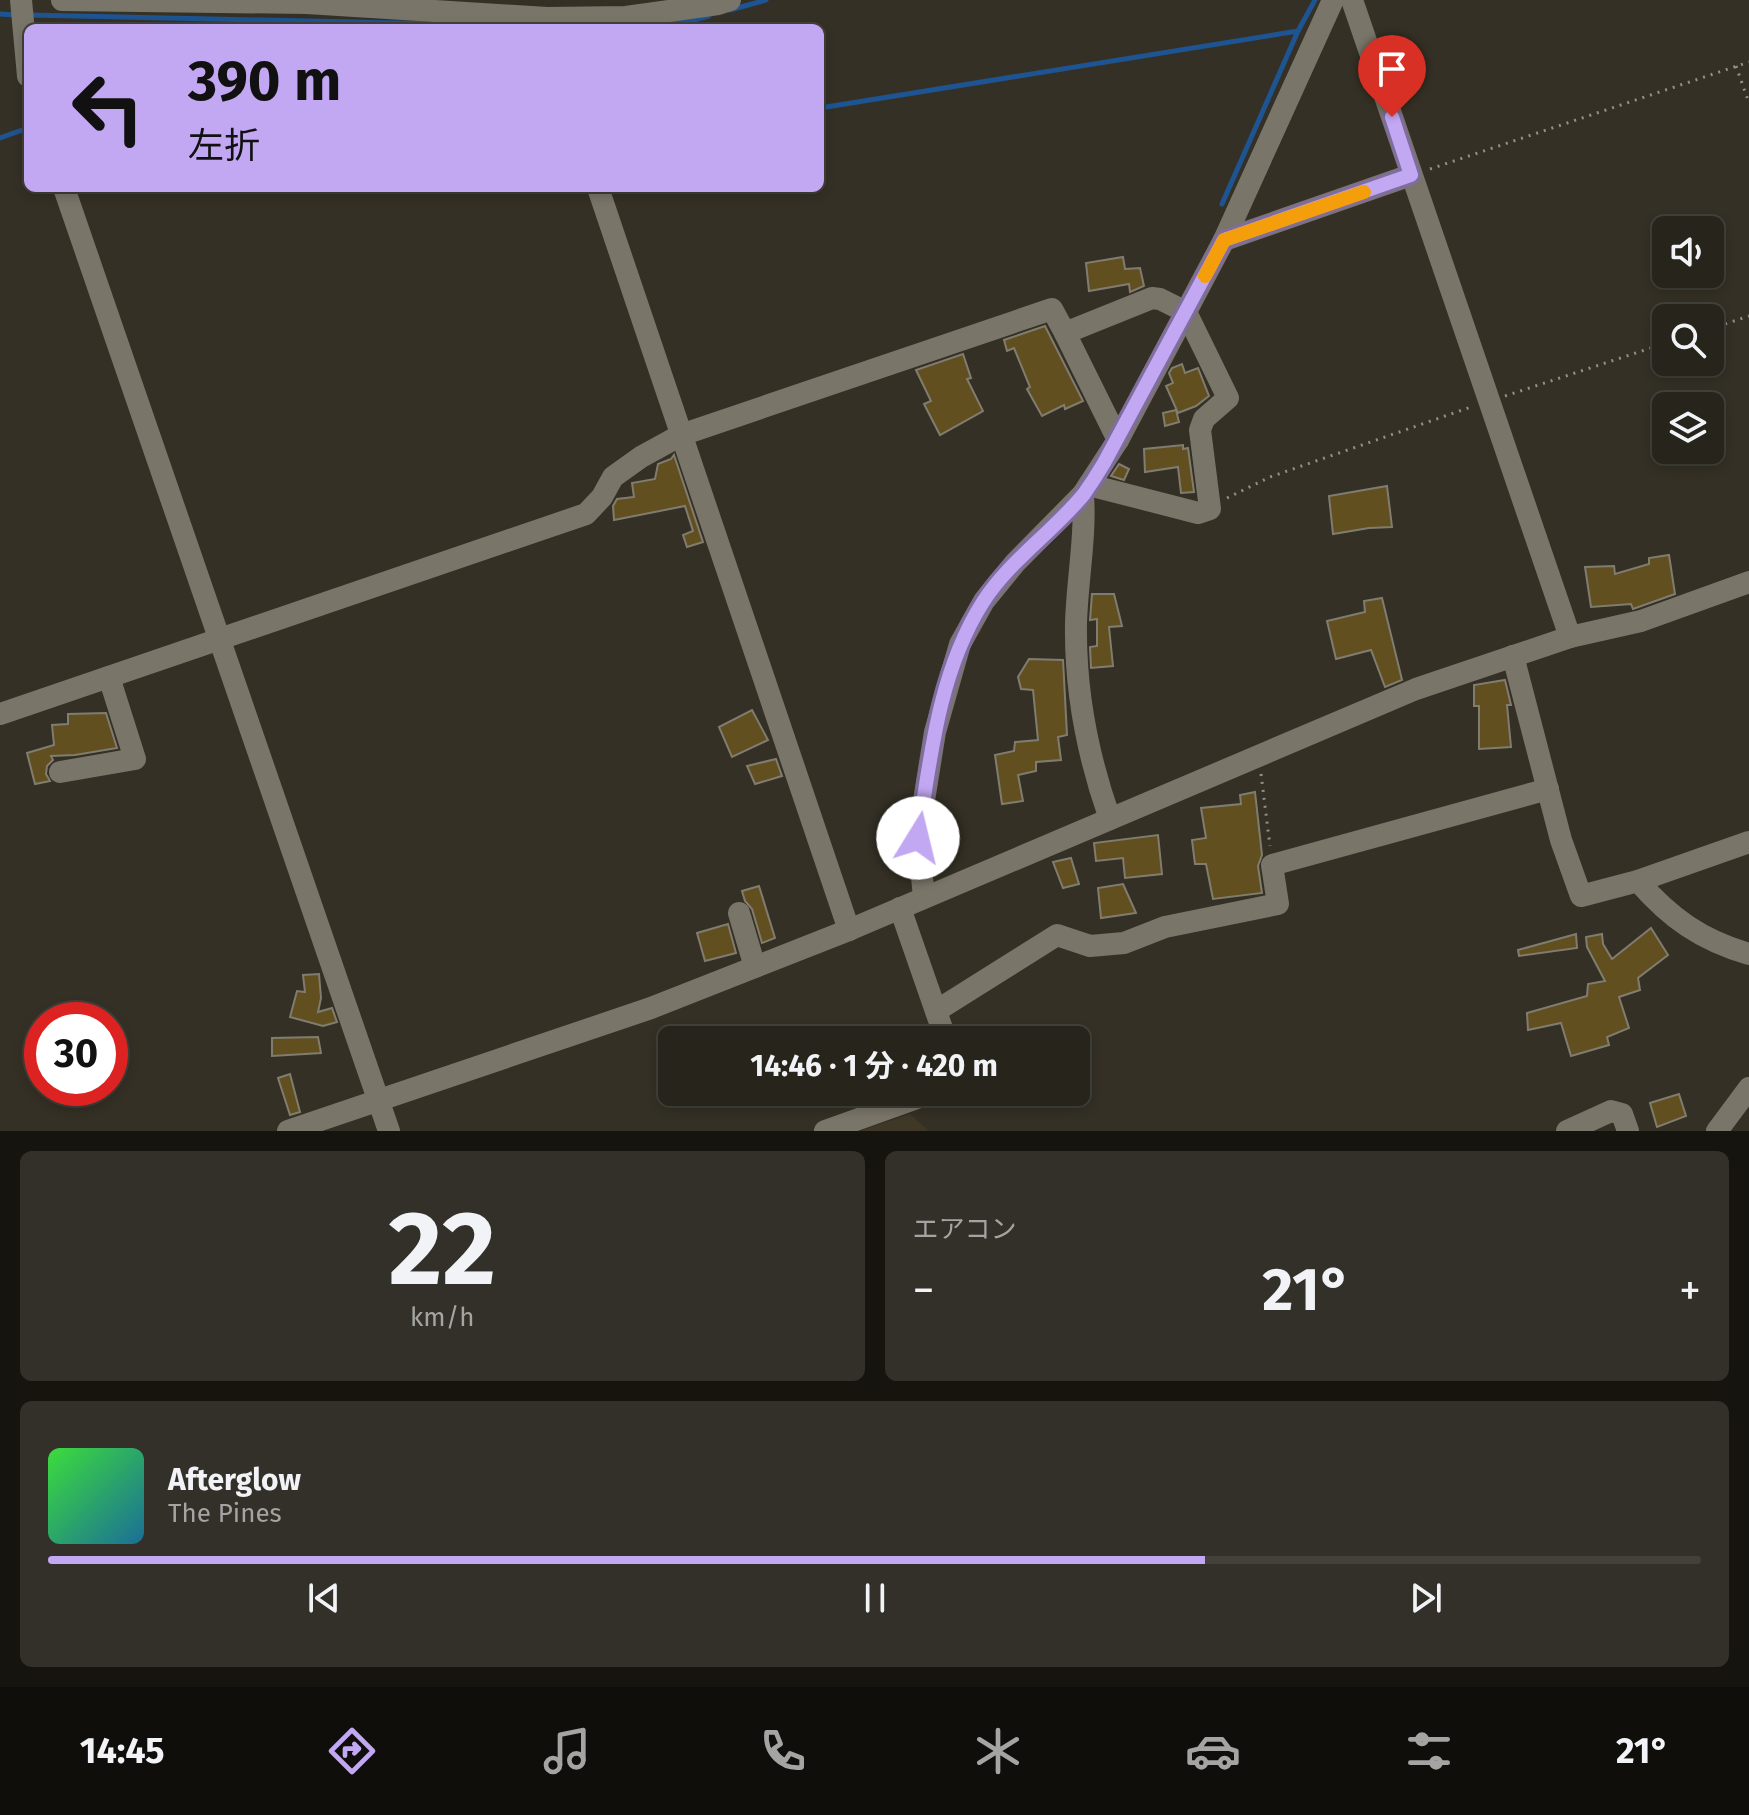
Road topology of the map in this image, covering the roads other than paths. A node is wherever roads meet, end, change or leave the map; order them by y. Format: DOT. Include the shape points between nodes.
graph roads {
  1 [pos="21,0"];
  2 [pos="62,0"];
  3 [pos="730,0"];
  4 [pos="1333,0"];
  5 [pos="1352,0"];
  6 [pos="272,1"];
  7 [pos="548,23"];
  8 [pos="24,33"];
  9 [pos="1411,175"];
  10 [pos="65,192"];
  11 [pos="599,192"];
  12 [pos="1224,240"];
  13 [pos="1186,312"];
  14 [pos="1065,333"];
  15 [pos="681,435"];
  16 [pos="1118,440"];
  17 [pos="1086,490"];
  18 [pos="1749,582"];
  19 [pos="1570,637"];
  20 [pos="220,639"];
  21 [pos="1513,656"];
  22 [pos="109,677"];
  23 [pos="0,714"];
  24 [pos="60,772"];
  25 [pos="1548,789"];
  26 [pos="1110,819"];
  27 [pos="1749,842"];
  28 [pos="1638,881"];
  29 [pos="924,897"];
  30 [pos="900,908"];
  31 [pos="739,913"];
  32 [pos="849,930"];
  33 [pos="1749,954"];
  34 [pos="755,967"];
  35 [pos="936,1011"];
  36 [pos="941,1026"];
  37 [pos="1749,1088"];
  38 [pos="379,1100"];
  39 [pos="895,1106"];
  40 [pos="288,1131"];
  41 [pos="389,1131"];
  42 [pos="825,1131"];
  43 [pos="1567,1131"];
  44 [pos="1628,1131"];
  45 [pos="1717,1131"];
  1 -- 8 [label="street"];
  2 -- 6 [label="street"];
  3 -- 7 [label="street"];
  4 -- 12 [label="street"];
  5 -- 9 [label="street"];
  6 -- 7 [label="street" via="402,7"];
  9 -- 12 [label="street"];
  9 -- 19 [label="street"];
  10 -- 20 [label="street"];
  11 -- 15 [label="street"];
  12 -- 13 [label="street"];
  13 -- 14 [label="street" via="1152,298"];
  13 -- 16 [label="street"];
  13 -- 17 [label="street" via="1228,398 1204,419 1200,430 1210,509 1198,513"];
  14 -- 15 [label="street" via="1052,309"];
  14 -- 16 [label="street"];
  15 -- 20 [label="street" via="613,477 586,514"];
  15 -- 32 [label="street"];
  16 -- 17 [label="street"];
  17 -- 26 [label="street" via="1076,626 1080,692 1092,769"];
  17 -- 29 [label="street" via="1007,572 960,644 935,732 918,838"];
  18 -- 19 [label="street" via="1641,621"];
  19 -- 21 [label="street"];
  20 -- 22 [label="street"];
  20 -- 38 [label="street"];
  21 -- 25 [label="street"];
  21 -- 26 [label="street" via="1416,689"];
  22 -- 23 [label="street"];
  22 -- 24 [label="street" via="135,759"];
  25 -- 28 [label="street" via="1581,896"];
  25 -- 35 [label="street" via="1272,865 1278,904 1165,927 1124,943 1090,946 1057,935"];
  26 -- 29 [label="street"];
  27 -- 28 [label="street"];
  28 -- 33 [label="street" via="1681,924"];
  29 -- 30 [label="street"];
  30 -- 32 [label="street"];
  30 -- 35 [label="street"];
  31 -- 34 [label="street"];
  32 -- 34 [label="street"];
  34 -- 38 [label="street"];
  35 -- 36 [label="street"];
  37 -- 45 [label="street"];
  38 -- 40 [label="street"];
  38 -- 41 [label="street"];
  39 -- 42 [label="street"];
  43 -- 44 [label="street" via="1611,1111 1622,1114"];
}
